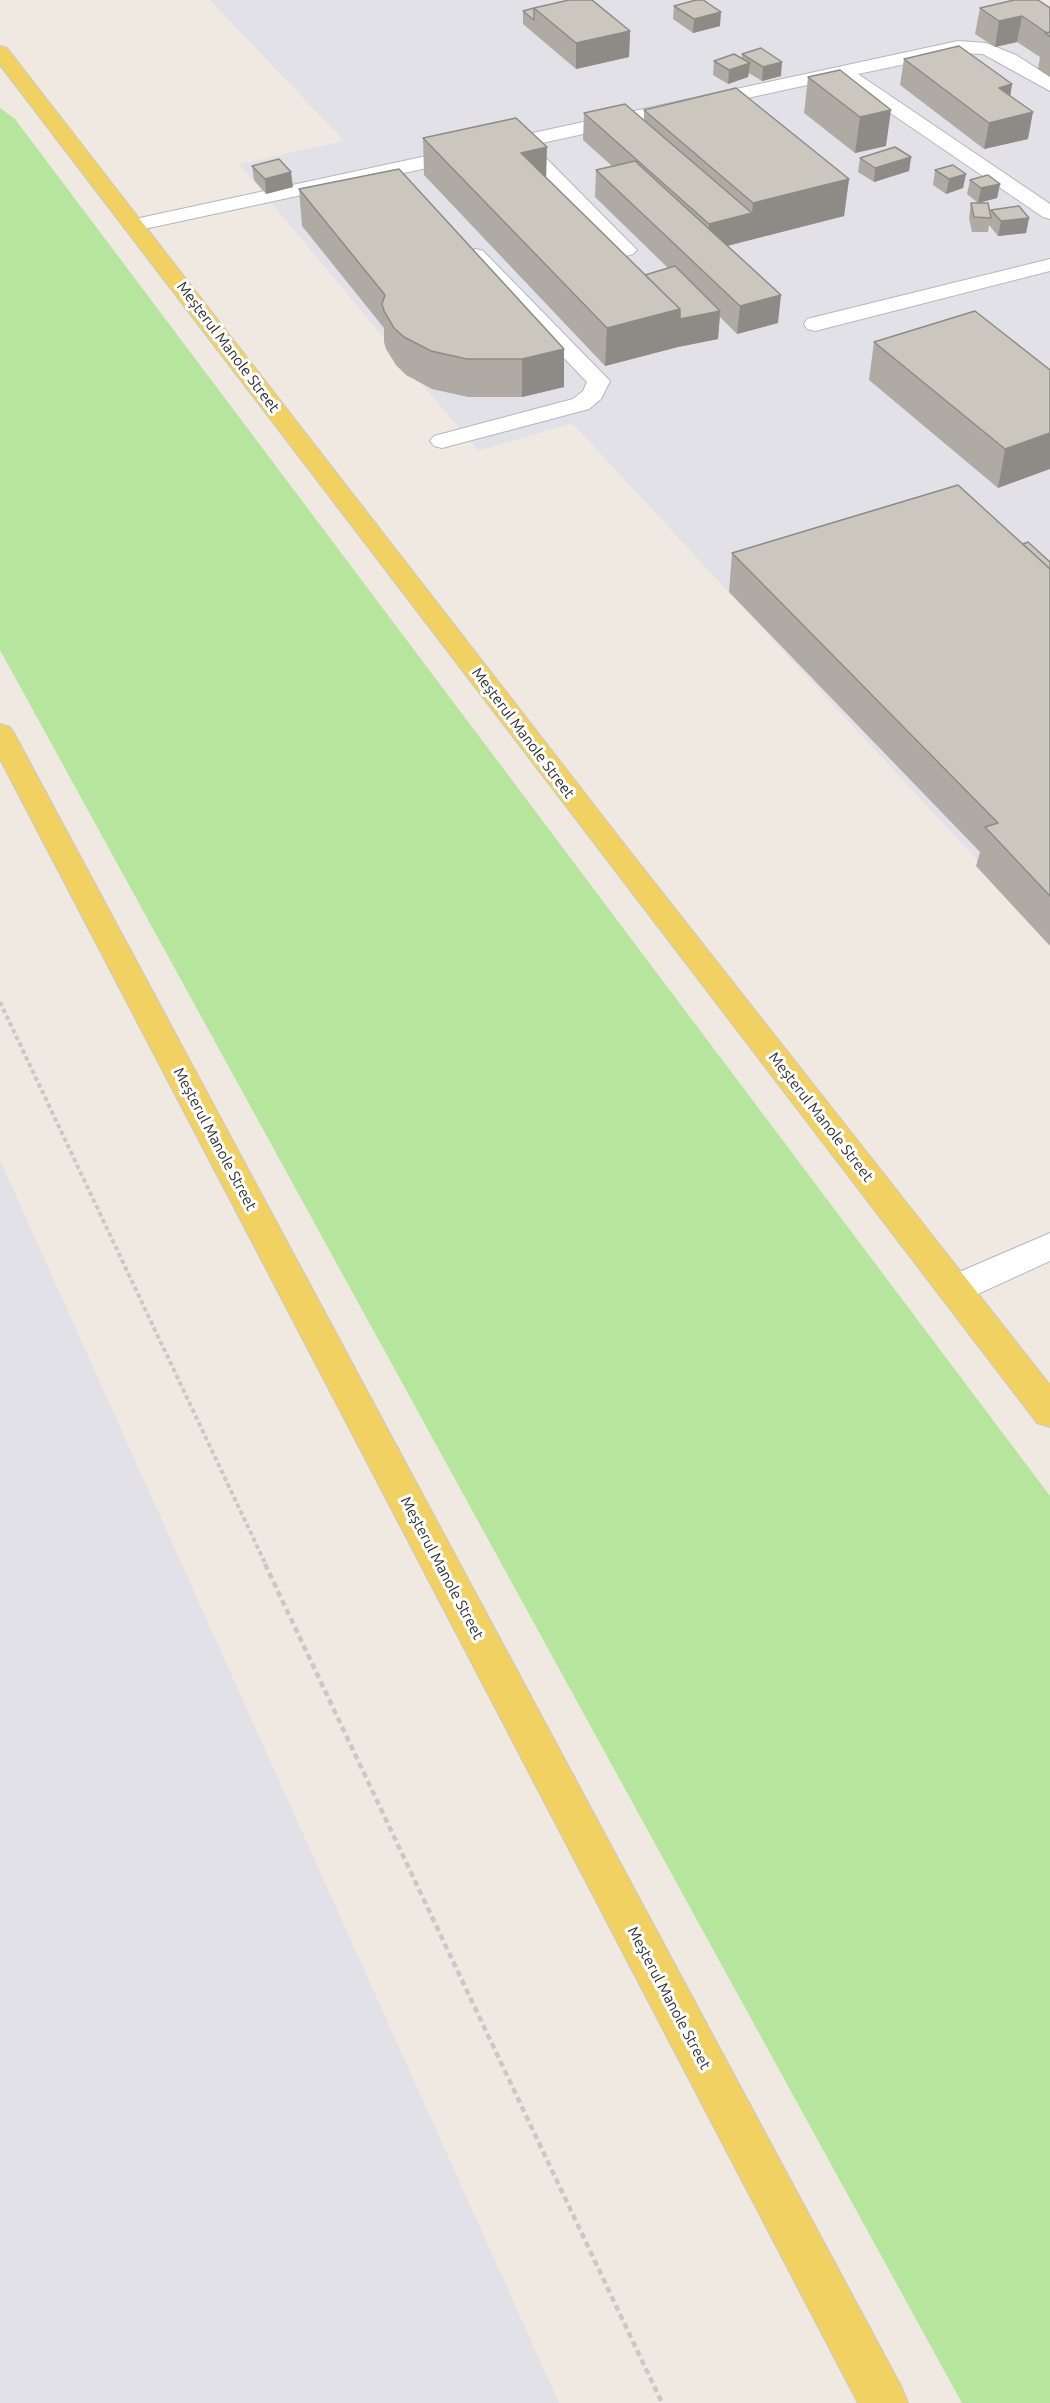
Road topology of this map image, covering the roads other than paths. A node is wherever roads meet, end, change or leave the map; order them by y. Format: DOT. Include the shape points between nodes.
graph roads {
  1 [pos="0,52"];
  2 [pos="842,72"];
  3 [pos="1050,85"];
  4 [pos="519,142"];
  5 [pos="394,169"];
  6 [pos="410,186"];
  7 [pos="1050,213"];
  8 [pos="135,225"];
  9 [pos="459,237"];
  10 [pos="626,250"];
  11 [pos="1050,265"];
  12 [pos="815,324"];
  13 [pos="442,441"];
  14 [pos="0,733"];
  15 [pos="1050,1246"];
  16 [pos="955,1289"];
  17 [pos="1050,1412"];
  18 [pos="884,2403"];
  1 -- 8 [label="main road, Meșterul Manole Street" via="18,87"];
  2 -- 3 [label="lane" via="958,47 986,49 1010,59"];
  2 -- 4 [label="lane"];
  2 -- 7 [label="lane"];
  4 -- 5 [label="lane"];
  4 -- 10 [label="lane"];
  5 -- 6 [label="lane"];
  5 -- 8 [label="lane"];
  8 -- 16 [label="main road, Meșterul Manole Street"];
  9 -- 13 [label="lane" via="599,381 593,394 581,404"];
  11 -- 12 [label="lane"];
  14 -- 18 [label="main road, Meșterul Manole Street"];
  15 -- 16 [label="lane"];
  16 -- 17 [label="main road, Meșterul Manole Street"];
}
